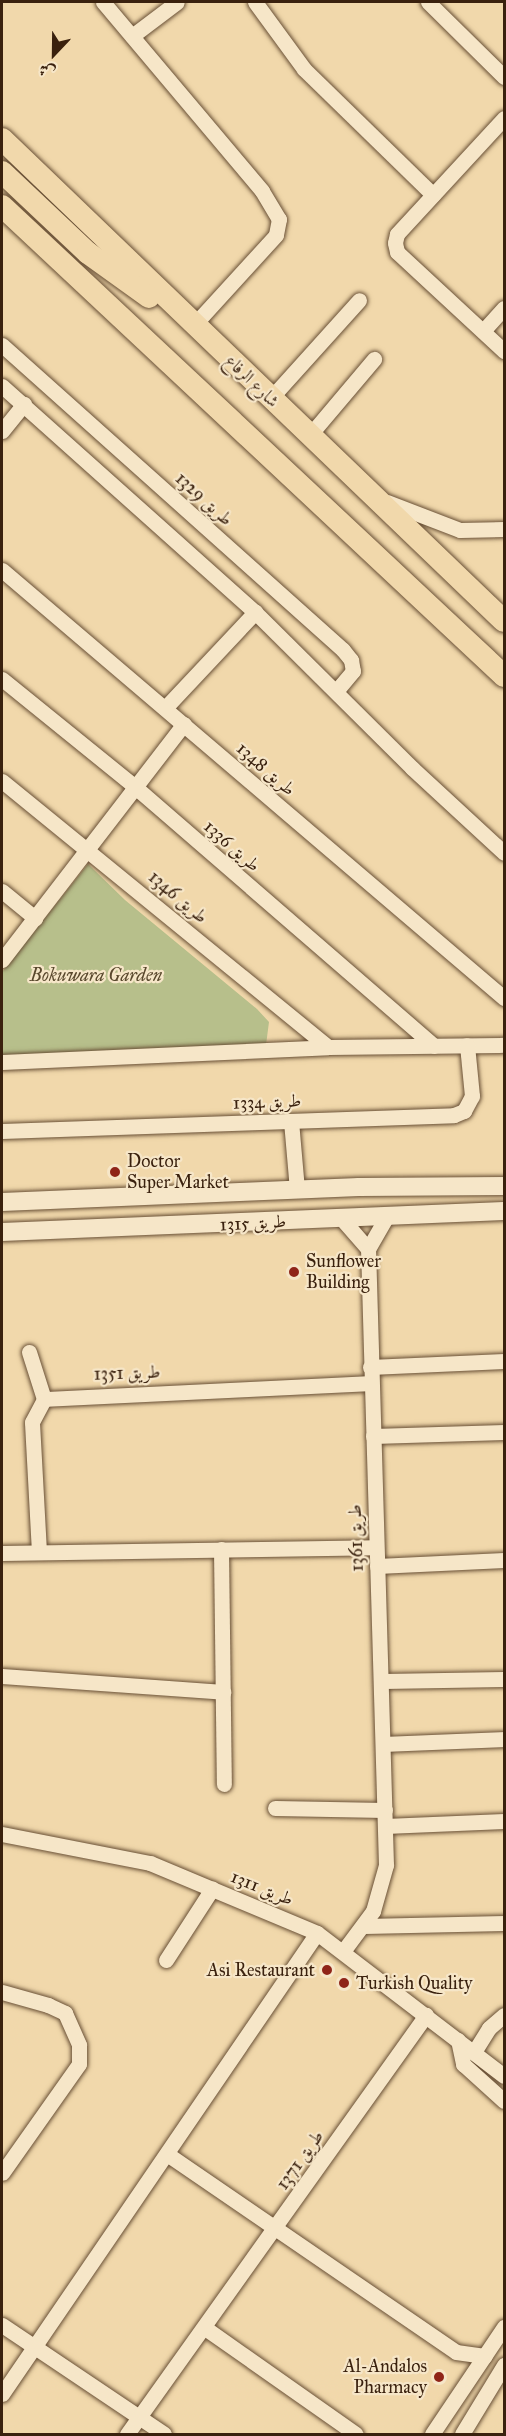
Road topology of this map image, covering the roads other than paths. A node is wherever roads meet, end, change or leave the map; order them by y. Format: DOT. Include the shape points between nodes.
graph roads {
  1 [pos="104,2"];
  2 [pos="177,2"];
  3 [pos="255,2"];
  4 [pos="428,2"];
  5 [pos="132,36"];
  6 [pos="504,77"];
  7 [pos="504,118"];
  8 [pos="2,139"];
  9 [pos="2,172"];
  10 [pos="434,195"];
  11 [pos="2,206"];
  12 [pos="359,300"];
  13 [pos="504,308"];
  14 [pos="188,320"];
  15 [pos="483,331"];
  16 [pos="2,345"];
  17 [pos="504,351"];
  18 [pos="374,359"];
  19 [pos="2,386"];
  20 [pos="270,399"];
  21 [pos="24,404"];
  22 [pos="2,431"];
  23 [pos="309,436"];
  24 [pos="374,497"];
  25 [pos="504,529"];
  26 [pos="2,570"];
  27 [pos="255,612"];
  28 [pos="504,621"];
  29 [pos="504,676"];
  30 [pos="2,679"];
  31 [pos="336,690"];
  32 [pos="165,708"];
  33 [pos="184,724"];
  34 [pos="2,781"];
  35 [pos="134,786"];
  36 [pos="87,847"];
  37 [pos="504,853"];
  38 [pos="2,891"];
  39 [pos="35,918"];
  40 [pos="2,960"];
  41 [pos="504,998"];
  42 [pos="467,1045"];
  43 [pos="504,1045"];
  44 [pos="434,1046"];
  45 [pos="328,1047"];
  46 [pos="2,1062"];
  47 [pos="291,1121"];
  48 [pos="2,1131"];
  49 [pos="504,1186"];
  50 [pos="297,1190"];
  51 [pos="2,1202"];
  52 [pos="504,1211"];
  53 [pos="387,1216"];
  54 [pos="342,1219"];
  55 [pos="2,1232"];
  56 [pos="369,1250"];
  57 [pos="29,1352"];
  58 [pos="504,1361"];
  59 [pos="370,1366"];
  60 [pos="370,1383"];
  61 [pos="44,1399"];
  62 [pos="504,1432"];
  63 [pos="373,1436"];
  64 [pos="375,1547"];
  65 [pos="221,1549"];
  66 [pos="39,1552"];
  67 [pos="2,1553"];
  68 [pos="504,1560"];
  69 [pos="377,1566"];
  70 [pos="2,1677"];
  71 [pos="504,1679"];
  72 [pos="384,1681"];
  73 [pos="223,1692"];
  74 [pos="504,1739"];
  75 [pos="384,1744"];
  76 [pos="224,1784"];
  77 [pos="275,1808"];
  78 [pos="385,1818"];
  79 [pos="504,1821"];
  80 [pos="2,1834"];
  81 [pos="212,1889"];
  82 [pos="504,1923"];
  83 [pos="364,1926"];
  84 [pos="317,1933"];
  85 [pos="344,1950"];
  86 [pos="166,1960"];
  87 [pos="2,1992"];
  88 [pos="426,2015"];
  89 [pos="504,2015"];
  90 [pos="458,2040"];
  91 [pos="474,2052"];
  92 [pos="504,2076"];
  93 [pos="504,2101"];
  94 [pos="167,2154"];
  95 [pos="2,2173"];
  96 [pos="277,2227"];
  97 [pos="2,2325"];
  98 [pos="504,2327"];
  99 [pos="205,2328"];
  100 [pos="33,2346"];
  101 [pos="456,2352"];
  102 [pos="485,2356"];
  103 [pos="504,2365"];
  104 [pos="500,2380"];
  105 [pos="469,2381"];
  106 [pos="2,2394"];
  107 [pos="139,2418"];
  108 [pos="128,2434"];
  109 [pos="164,2434"];
  110 [pos="356,2434"];
  111 [pos="432,2434"];
  112 [pos="462,2434"];
  1 -- 5 [label="street"];
  2 -- 5 [label="street"];
  3 -- 10 [label="street" via="304,69"];
  4 -- 6 [label="street"];
  5 -- 14 [label="street" via="262,191 279,219 276,235 265,248"];
  7 -- 10 [label="street"];
  8 -- 14 [label="main road, شارع الرفاع"];
  9 -- 14 [label="main road" via="88,253"];
  10 -- 15 [label="street" via="398,234 397,252"];
  11 -- 29 [label="main road"];
  12 -- 20 [label="street"];
  13 -- 15 [label="street"];
  14 -- 20 [label="main road, شارع الرفاع"];
  15 -- 17 [label="street"];
  16 -- 31 [label="street, طريق 1329" via="343,650 351,660 352,671"];
  18 -- 23 [label="street"];
  19 -- 21 [label="street"];
  20 -- 23 [label="main road, شارع الرفاع"];
  21 -- 22 [label="street"];
  21 -- 27 [label="street"];
  23 -- 24 [label="main road, شارع الرفاع"];
  24 -- 25 [label="street" via="460,530"];
  24 -- 28 [label="main road, شارع الرفاع"];
  26 -- 32 [label="street, طريق 1348"];
  27 -- 31 [label="street"];
  27 -- 32 [label="street"];
  30 -- 35 [label="street, طريق 1336"];
  31 -- 37 [label="street" via="412,768"];
  32 -- 33 [label="street, طريق 1348"];
  33 -- 35 [label="street"];
  33 -- 41 [label="street, طريق 1348"];
  34 -- 36 [label="street, طريق 1346"];
  35 -- 36 [label="street"];
  35 -- 44 [label="street, طريق 1336"];
  36 -- 39 [label="street"];
  36 -- 45 [label="street, طريق 1346"];
  38 -- 39 [label="street"];
  39 -- 40 [label="street"];
  42 -- 43 [label="street"];
  42 -- 44 [label="street"];
  42 -- 47 [label="street, طريق 1334" via="472,1096 468,1107 459,1113"];
  44 -- 45 [label="street"];
  45 -- 46 [label="street"];
  47 -- 48 [label="street, طريق 1334"];
  47 -- 50 [label="street"];
  49 -- 50 [label="street, طريق 1315"];
  50 -- 51 [label="street, طريق 1315"];
  52 -- 53 [label="street, طريق 1315"];
  53 -- 54 [label="street, طريق 1315"];
  53 -- 56 [label="street, طريق 1361"];
  54 -- 55 [label="street, طريق 1315"];
  54 -- 56 [label="street"];
  56 -- 59 [label="street, طريق 1361"];
  57 -- 61 [label="street"];
  58 -- 59 [label="street"];
  59 -- 60 [label="street, طريق 1361"];
  60 -- 61 [label="street, طريق 1351"];
  60 -- 63 [label="street, طريق 1361"];
  61 -- 66 [label="street" via="32,1422"];
  62 -- 63 [label="street"];
  63 -- 64 [label="street, طريق 1361"];
  64 -- 65 [label="street"];
  64 -- 69 [label="street, طريق 1361"];
  65 -- 66 [label="street"];
  65 -- 73 [label="street"];
  66 -- 67 [label="street"];
  68 -- 69 [label="street"];
  69 -- 72 [label="street, طريق 1361"];
  70 -- 73 [label="street"];
  71 -- 72 [label="street"];
  72 -- 75 [label="street, طريق 1361"];
  73 -- 76 [label="street"];
  74 -- 75 [label="street"];
  75 -- 78 [label="street, طريق 1361"];
  77 -- 78 [label="street"];
  78 -- 79 [label="street"];
  78 -- 83 [label="street, طريق 1361" via="384,1881"];
  80 -- 81 [label="street, طريق 1311" via="150,1863"];
  81 -- 84 [label="street, طريق 1311"];
  81 -- 86 [label="street"];
  82 -- 83 [label="street"];
  83 -- 85 [label="street, طريق 1361"];
  84 -- 85 [label="street, طريق 1311"];
  84 -- 94 [label="street"];
  85 -- 88 [label="street, طريق 1311"];
  87 -- 95 [label="street" via="65,2013 79,2045 79,2064"];
  88 -- 90 [label="street, طريق 1311"];
  88 -- 96 [label="street, طريق 1371"];
  89 -- 91 [label="street" via="489,2028"];
  90 -- 91 [label="street, طريق 1311"];
  90 -- 93 [label="street" via="463,2064"];
  91 -- 92 [label="street, طريق 1311"];
  94 -- 96 [label="street"];
  94 -- 100 [label="street"];
  96 -- 99 [label="street, طريق 1371"];
  96 -- 101 [label="street"];
  97 -- 100 [label="street"];
  98 -- 102 [label="street"];
  99 -- 107 [label="street, طريق 1371"];
  99 -- 110 [label="street"];
  100 -- 106 [label="street"];
  100 -- 107 [label="street"];
  101 -- 102 [label="street"];
  101 -- 105 [label="street"];
  102 -- 105 [label="street"];
  103 -- 104 [label="street"];
  104 -- 112 [label="street"];
  105 -- 111 [label="street"];
  107 -- 108 [label="street, طريق 1371"];
  107 -- 109 [label="street"];
}
